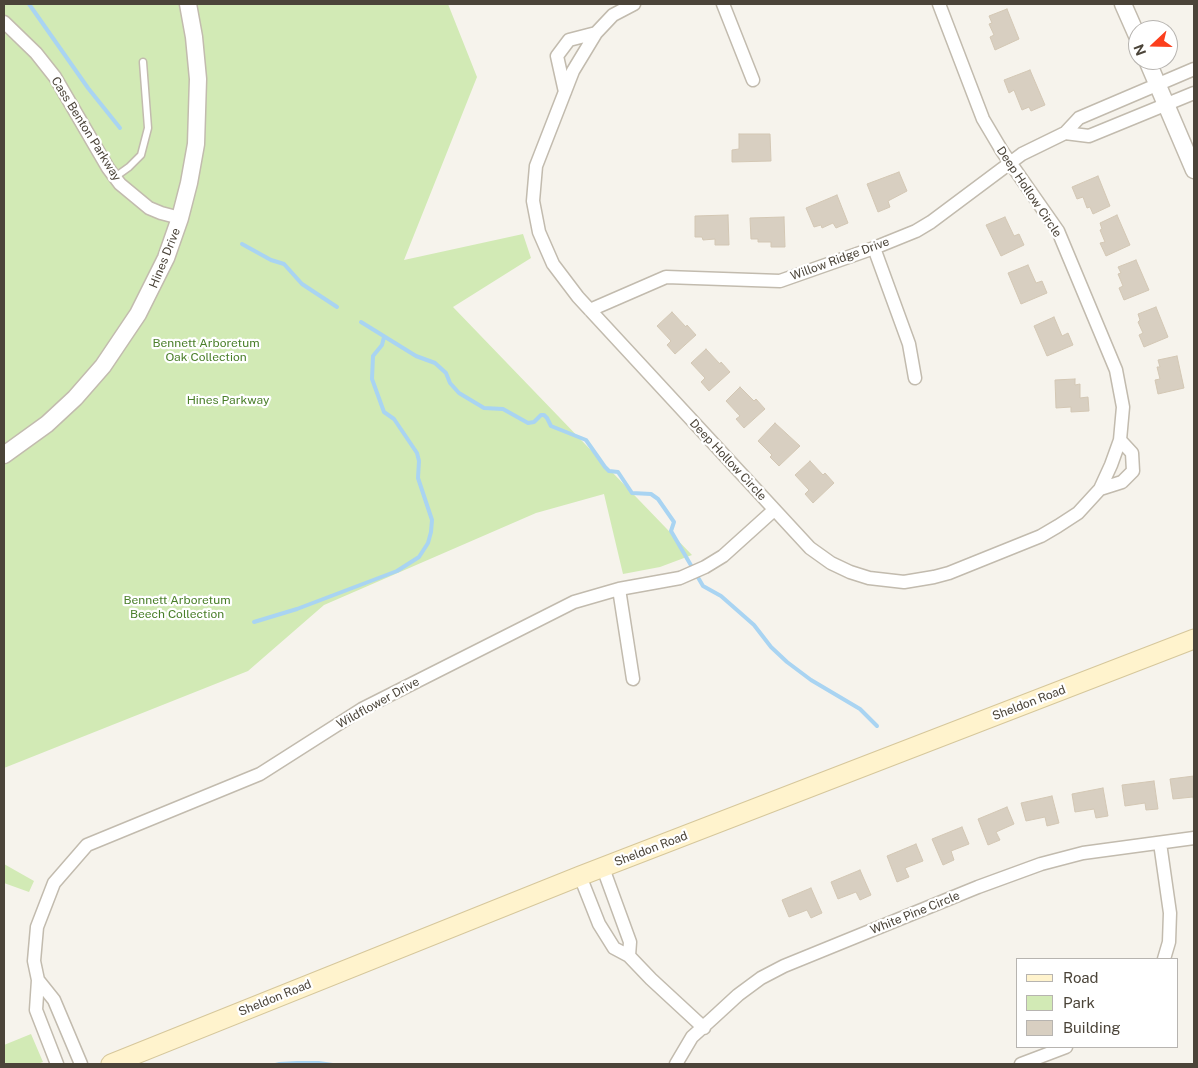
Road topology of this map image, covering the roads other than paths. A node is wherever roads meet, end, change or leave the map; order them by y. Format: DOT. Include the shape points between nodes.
graph roads {
  1 [pos="188,4"];
  2 [pos="634,4"];
  3 [pos="723,4"];
  4 [pos="939,4"];
  5 [pos="1123,4"];
  6 [pos="1130,20"];
  7 [pos="4,22"];
  8 [pos="596,33"];
  9 [pos="142,62"];
  10 [pos="1194,69"];
  11 [pos="1151,70"];
  12 [pos="753,80"];
  13 [pos="1158,85"];
  14 [pos="565,92"];
  15 [pos="1194,93"];
  16 [pos="1166,104"];
  17 [pos="1065,133"];
  18 [pos="1010,162"];
  19 [pos="1194,170"];
  20 [pos="115,177"];
  21 [pos="180,218"];
  22 [pos="874,248"];
  23 [pos="590,310"];
  24 [pos="915,378"];
  25 [pos="1120,440"];
  26 [pos="4,455"];
  27 [pos="1100,489"];
  28 [pos="774,510"];
  29 [pos="619,589"];
  30 [pos="1194,639"];
  31 [pos="633,679"];
  32 [pos="1194,838"];
  33 [pos="1160,843"];
  34 [pos="604,868"];
  35 [pos="580,876"];
  36 [pos="629,956"];
  37 [pos="1164,958"];
  38 [pos="38,980"];
  39 [pos="704,1028"];
  40 [pos="1063,1048"];
  41 [pos="57,1064"];
  42 [pos="81,1064"];
  43 [pos="111,1064"];
  44 [pos="676,1064"];
  45 [pos="1021,1064"];
  1 -- 21 [label="street, Hines Drive" via="198,79 198,112 196,144"];
  2 -- 8 [label="street, Deep Hollow Circle" via="613,14"];
  3 -- 12 [label="street"];
  4 -- 18 [label="street, Deep Hollow Circle" via="983,119"];
  5 -- 6 [label="street"];
  7 -- 20 [label="street, Cass Benton Parkway" via="36,52 55,77"];
  8 -- 14 [label="street, Deep Hollow Circle" via="573,71"];
  8 -- 14 [label="street" via="568,40 557,56"];
  9 -- 20 [label="lane" via="148,128 141,155"];
  10 -- 13 [label="street, Willow Ridge Drive"];
  11 -- 13 [label="street"];
  13 -- 16 [label="street"];
  13 -- 17 [label="street, Willow Ridge Drive" via="1079,118"];
  14 -- 23 [label="street, Deep Hollow Circle" via="536,166 533,201 539,232 553,264"];
  15 -- 16 [label="street"];
  16 -- 17 [label="street" via="1089,136"];
  16 -- 19 [label="street"];
  17 -- 18 [label="street, Willow Ridge Drive"];
  18 -- 22 [label="street, Willow Ridge Drive" via="931,222"];
  18 -- 25 [label="street, Deep Hollow Circle" via="1058,231 1111,356 1123,407"];
  20 -- 21 [label="street, Cass Benton Parkway" via="149,208"];
  21 -- 26 [label="street, Hines Drive" via="150,294 103,366 47,424"];
  22 -- 23 [label="street, Willow Ridge Drive" via="780,281 666,277"];
  22 -- 24 [label="street" via="909,344"];
  23 -- 28 [label="street, Deep Hollow Circle"];
  25 -- 27 [label="street, Deep Hollow Circle"];
  25 -- 27 [label="street, Deep Hollow Circle" via="1132,453 1133,471 1122,482"];
  27 -- 28 [label="street, Deep Hollow Circle" via="1078,513 1049,532 934,578 904,582 869,578 831,563 810,548"];
  28 -- 29 [label="street, Wildflower Drive" via="724,556 705,567 680,578"];
  29 -- 31 [label="street"];
  29 -- 38 [label="street, Wildflower Drive" via="574,602 362,709 260,774 87,845 54,883 37,926 34,961"];
  30 -- 34 [label="main road, Sheldon Road"];
  32 -- 33 [label="street, White Pine Circle"];
  33 -- 37 [label="street" via="1170,913"];
  33 -- 39 [label="street, White Pine Circle" via="1083,853 978,887 784,966 738,995"];
  34 -- 35 [label="main road, Sheldon Road"];
  34 -- 36 [label="street" via="630,942"];
  35 -- 36 [label="street" via="599,924 614,948"];
  35 -- 43 [label="main road, Sheldon Road"];
  36 -- 39 [label="street"];
  38 -- 41 [label="street, Wildflower Drive" via="36,1010"];
  38 -- 42 [label="street" via="54,1000"];
  39 -- 44 [label="street, White Pine Circle" via="692,1037"];
  40 -- 45 [label="street"];
}
